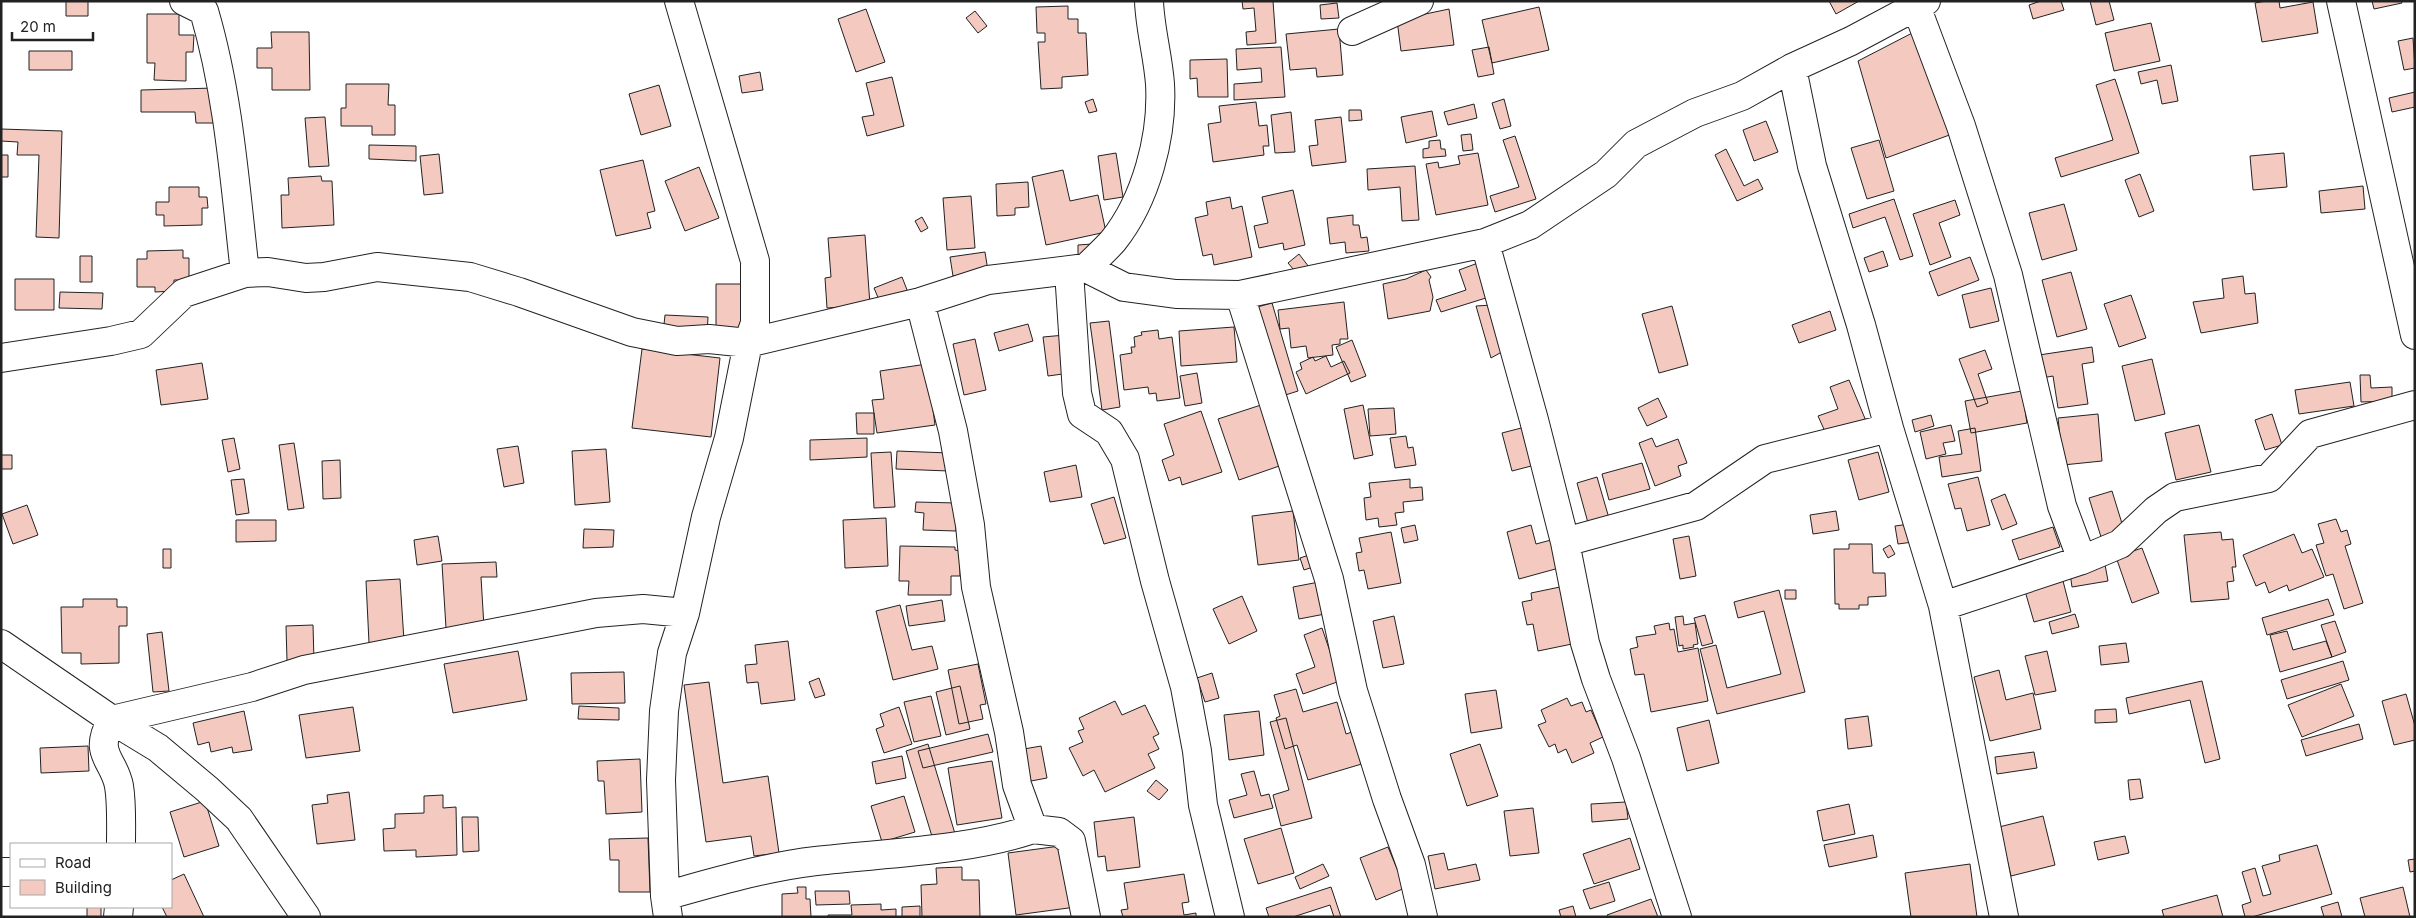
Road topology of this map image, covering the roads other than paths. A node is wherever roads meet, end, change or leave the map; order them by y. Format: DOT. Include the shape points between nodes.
graph roads {
  1 [pos="184,1"];
  2 [pos="679,1"];
  3 [pos="1149,1"];
  4 [pos="1419,1"];
  5 [pos="2341,1"];
  6 [pos="1910,5"];
  7 [pos="1352,31"];
  8 [pos="1792,68"];
  9 [pos="1485,243"];
  10 [pos="1077,269"];
  11 [pos="245,273"];
  12 [pos="1240,295"];
  13 [pos="920,302"];
  14 [pos="2415,335"];
  15 [pos="748,343"];
  16 [pos="1,358"];
  17 [pos="2415,405"];
  18 [pos="1888,428"];
  19 [pos="1565,542"];
  20 [pos="2082,560"];
  21 [pos="1943,606"];
  22 [pos="684,613"];
  23 [pos="1,644"];
  24 [pos="112,720"];
  25 [pos="1033,829"];
  26 [pos="121,843"];
  27 [pos="666,906"];
  28 [pos="306,917"];
  29 [pos="1086,917"];
  30 [pos="1230,917"];
  31 [pos="1423,917"];
  32 [pos="1677,917"];
  33 [pos="2004,917"];
  1 -- 11 [label="street" via="204,11 210,29 227,107"];
  2 -- 15 [label="street" via="755,261 755,323"];
  3 -- 10 [label="street" via="1160,82 1161,113 1156,145 1138,198 1113,240"];
  4 -- 7 [label="street"];
  5 -- 14 [label="street"];
  6 -- 8 [label="street"];
  6 -- 20 [label="street" via="1961,126 2008,275 2062,506"];
  8 -- 9 [label="street" via="1742,96 1695,113 1636,144 1606,174 1538,220"];
  8 -- 18 [label="street" via="1812,166 1861,325"];
  9 -- 12 [label="street"];
  9 -- 19 [label="street"];
  10 -- 12 [label="street" via="1124,287 1176,294"];
  10 -- 13 [label="street" via="988,280"];
  10 -- 30 [label="street" via="1077,393 1082,414 1109,432 1125,459 1154,581 1185,687 1203,805"];
  11 -- 15 [label="street" via="268,272 306,278 377,267 470,277 632,332 677,341 709,339"];
  11 -- 16 [label="street" via="184,293 141,334"];
  12 -- 31 [label="street" via="1329,579 1353,691 1411,865"];
  13 -- 15 [label="street"];
  13 -- 25 [label="street" via="952,431 970,525 976,587 1009,732 1017,784"];
  15 -- 22 [label="street" via="729,438 706,517"];
  17 -- 20 [label="street" via="2310,434 2269,478 2175,497 2120,544"];
  18 -- 19 [label="street" via="1765,459 1696,506"];
  18 -- 21 [label="street"];
  19 -- 32 [label="street" via="1585,643"];
  20 -- 21 [label="street"];
  21 -- 33 [label="street"];
  22 -- 24 [label="street" via="643,609 596,613 304,670 252,687"];
  22 -- 27 [label="street" via="672,653 664,711 661,780"];
  23 -- 24 [label="street"];
  24 -- 26 [label="street" via="107,728 105,757 118,784"];
  24 -- 28 [label="street" via="158,748 239,819"];
  25 -- 27 [label="street" via="1011,836 915,851 805,862 742,874"];
  25 -- 29 [label="street" via="1059,832 1071,842"];
}
